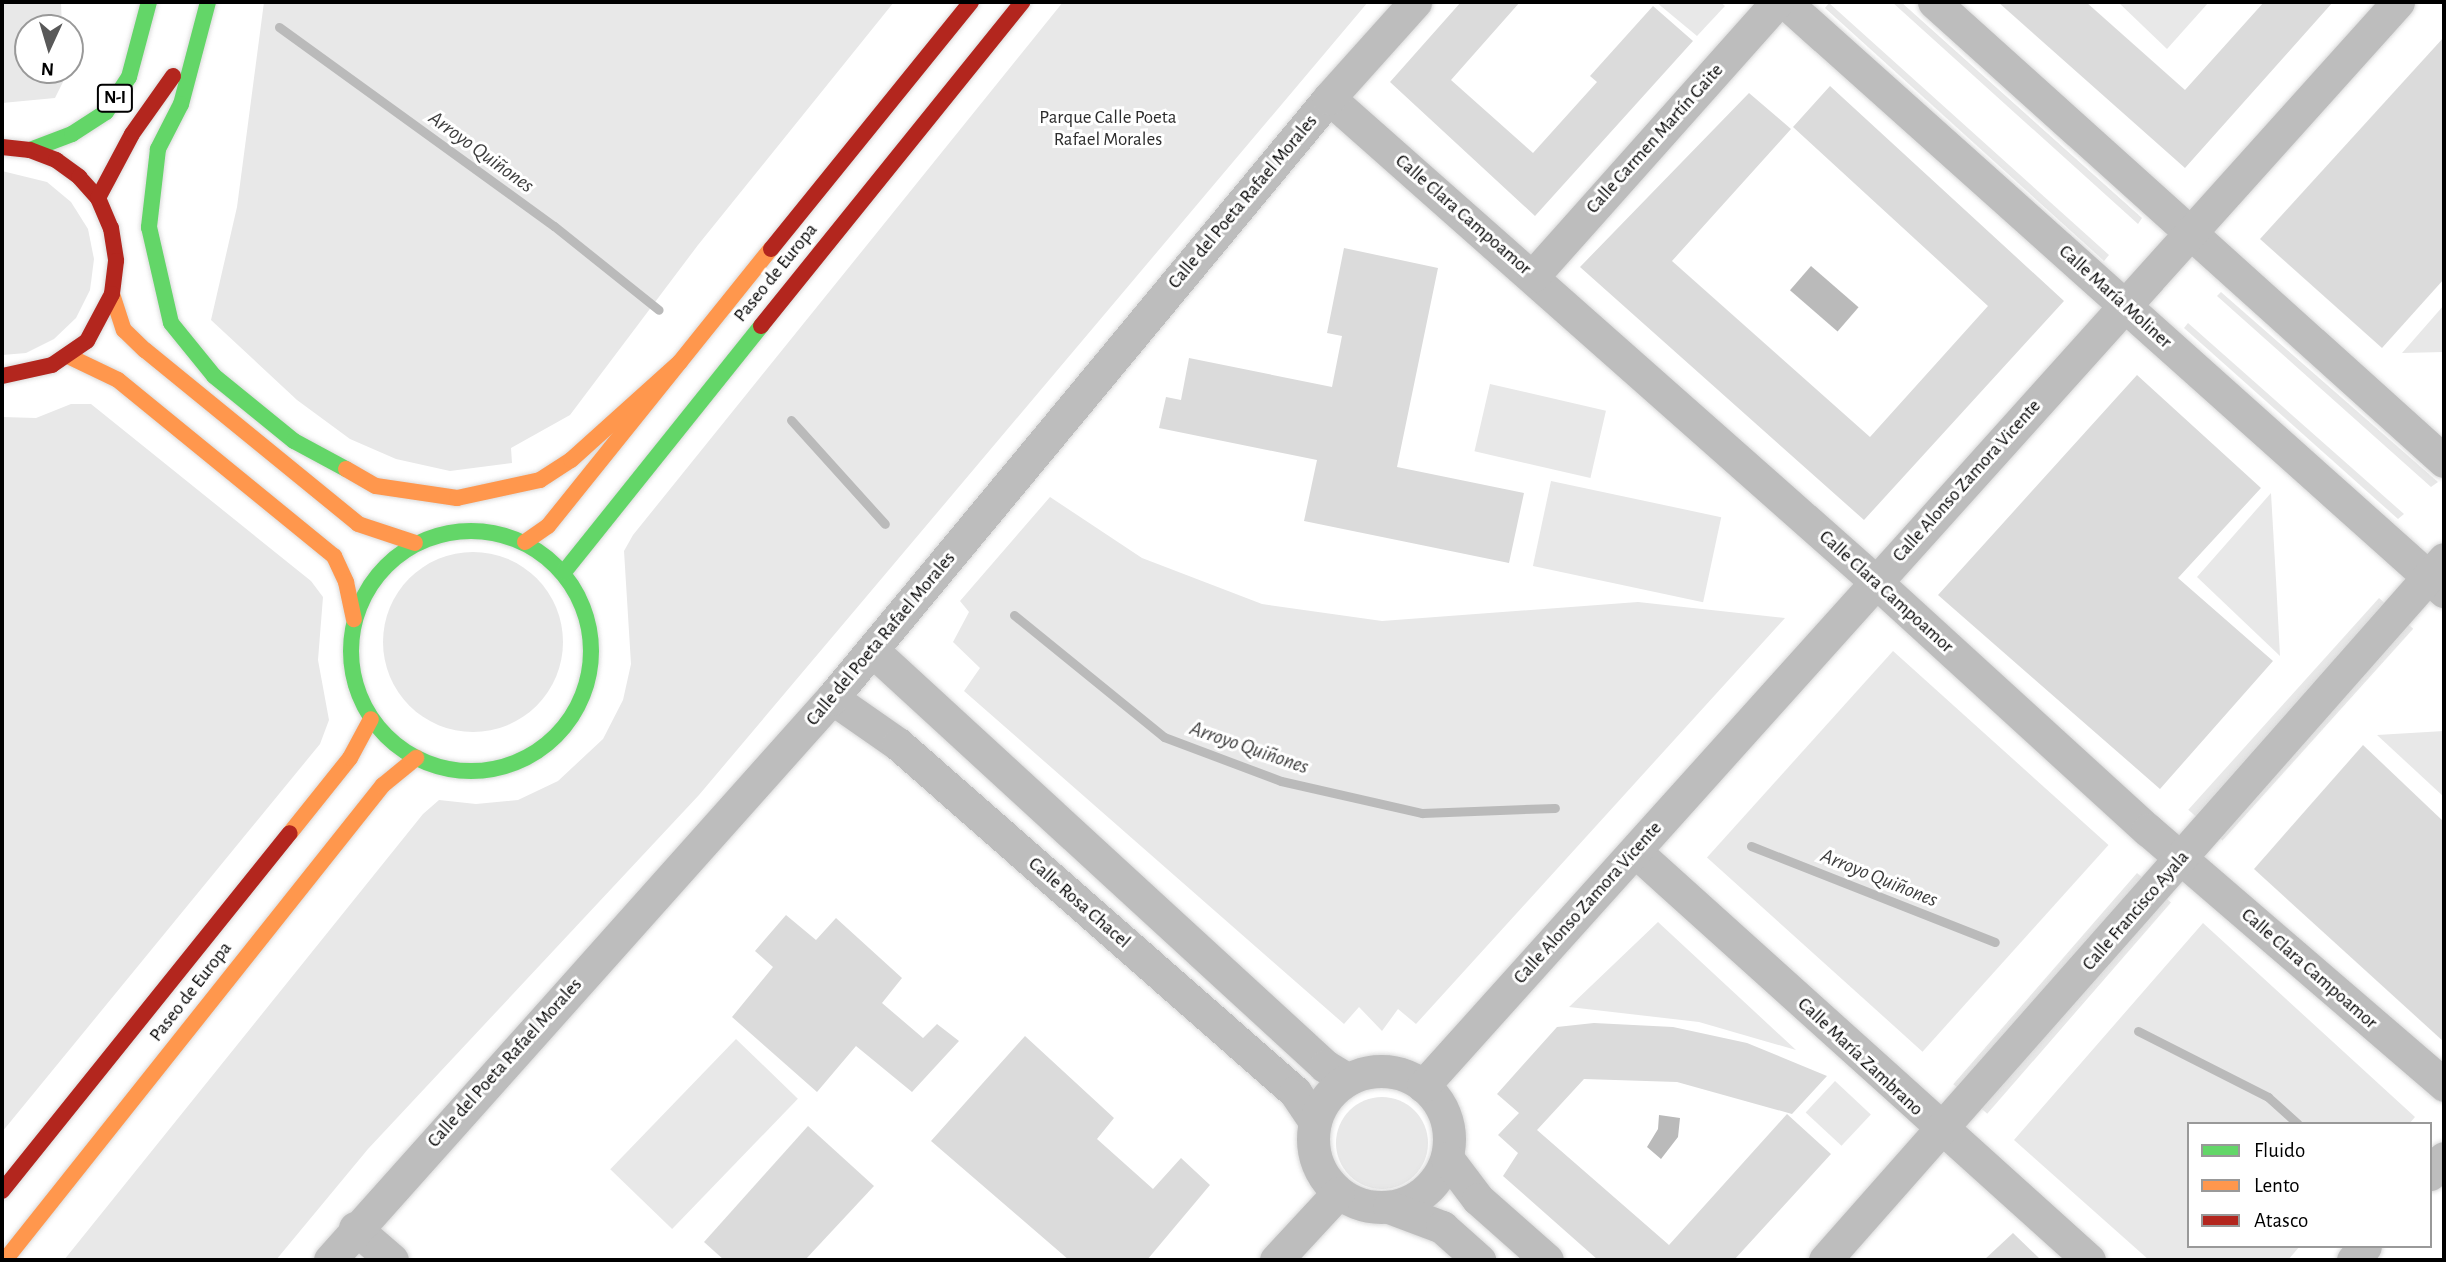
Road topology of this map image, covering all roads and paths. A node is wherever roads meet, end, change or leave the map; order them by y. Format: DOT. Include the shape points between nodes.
graph roads {
  1 [pos="149,2"];
  2 [pos="208,2"];
  3 [pos="971,2"];
  4 [pos="1022,2"];
  5 [pos="1415,2"];
  6 [pos="1777,2"];
  7 [pos="1785,2"];
  8 [pos="1934,2"];
  9 [pos="2398,2"];
  10 [pos="198,36"];
  11 [pos="1329,98"];
  12 [pos="2,147"];
  13 [pos="30,150"];
  14 [pos="97,198"];
  15 [pos="2190,233"];
  16 [pos="1533,276"];
  17 [pos="112,293"];
  18 [pos="2125,306"];
  19 [pos="68,356"];
  20 [pos="680,362"];
  21 [pos="2,376"];
  22 [pos="2444,461"];
  23 [pos="525,542"];
  24 [pos="415,543"];
  25 [pos="564,572"];
  26 [pos="2439,576"];
  27 [pos="1876,582"];
  28 [pos="354,619"];
  29 [pos="872,650"];
  30 [pos="832,698"];
  31 [pos="371,719"];
  32 [pos="416,758"];
  33 [pos="1635,851"];
  34 [pos="2181,859"];
  35 [pos="1347,1079"];
  36 [pos="2444,1085"];
  37 [pos="1423,1086"];
  38 [pos="1314,1120"];
  39 [pos="1941,1132"];
  40 [pos="1447,1158"];
  41 [pos="2444,1158"];
  42 [pos="2432,1172"];
  43 [pos="2,1191"];
  44 [pos="1338,1193"];
  45 [pos="1389,1207"];
  46 [pos="355,1228"];
  47 [pos="5,1260"];
  48 [pos="330,1260"];
  49 [pos="392,1260"];
  50 [pos="1276,1260"];
  51 [pos="1479,1260"];
  52 [pos="1547,1260"];
  53 [pos="1825,1260"];
  54 [pos="2088,1260"];
  1 -- 13 [label="main road, N-I" via="129,76 106,112 72,134"];
  2 -- 10 [label="main road, N-I"];
  3 -- 20 [label="main road, Paseo de Europa"];
  4 -- 25 [label="main road, Paseo de Europa"];
  5 -- 11 [label="street, Calle del Poeta Rafael Morales"];
  6 -- 16 [label="street, Calle Carmen Martín Gaite"];
  7 -- 18 [label="street, Calle María Moliner"];
  8 -- 15 [label="street"];
  9 -- 15 [label="street, Calle Alonso Zamora Vicente"];
  10 -- 14 [label="main road, N-I" via="132,134"];
  10 -- 20 [label="main road" via="181,104 158,149 151,239 172,323 214,376 294,441 376,486 457,498 540,480 571,460"];
  11 -- 16 [label="street, Calle Clara Campoamor"];
  11 -- 29 [label="street, Calle del Poeta Rafael Morales"];
  12 -- 13 [label="main road, N-I"];
  13 -- 14 [label="main road, N-I" via="64,166"];
  14 -- 17 [label="main road, N-I" via="111,228 117,261"];
  15 -- 18 [label="street, Calle Alonso Zamora Vicente"];
  15 -- 22 [label="street"];
  16 -- 27 [label="street, Calle Clara Campoamor"];
  17 -- 19 [label="main road, N-I" via="87,341"];
  17 -- 24 [label="main road" via="124,330 145,351 358,524"];
  18 -- 26 [label="street, Calle María Moliner"];
  18 -- 27 [label="street, Calle Alonso Zamora Vicente"];
  19 -- 21 [label="main road, N-I" via="22,375"];
  19 -- 28 [label="main road" via="118,380 334,556"];
  20 -- 23 [label="main road, Paseo de Europa" via="548,526"];
  23 -- 24 [label="main road" via="470,529"];
  23 -- 25 [label="main road"];
  24 -- 28 [label="main road" via="376,575"];
  25 -- 32 [label="main road" via="583,603 592,639 590,676 577,710 562,729 524,759 488,770 452,769"];
  26 -- 34 [label="street, Calle Francisco Ayala"];
  27 -- 33 [label="street, Calle Alonso Zamora Vicente"];
  27 -- 34 [label="street, Calle Clara Campoamor"];
  28 -- 31 [label="main road" via="350,654 356,688"];
  29 -- 30 [label="street, Calle del Poeta Rafael Morales"];
  29 -- 35 [label="street" via="1325,1066"];
  30 -- 38 [label="street, Calle Rosa Chacel" via="929,772 1295,1093"];
  30 -- 46 [label="street, Calle del Poeta Rafael Morales"];
  31 -- 32 [label="main road" via="391,741"];
  31 -- 43 [label="main road, Paseo de Europa" via="350,758"];
  32 -- 47 [label="main road, Paseo de Europa" via="396,769"];
  33 -- 37 [label="street, Calle Alonso Zamora Vicente"];
  33 -- 39 [label="street, Calle María Zambrano"];
  34 -- 36 [label="street, Calle Clara Campoamor"];
  34 -- 39 [label="street, Calle Francisco Ayala"];
  35 -- 37 [label="street" via="1373,1071 1400,1073"];
  35 -- 38 [label="street" via="1327,1097"];
  37 -- 40 [label="street" via="1441,1106 1449,1131"];
  38 -- 44 [label="street" via="1312,1147 1321,1172"];
  39 -- 53 [label="street, Calle Francisco Ayala"];
  39 -- 54 [label="street, Calle María Zambrano"];
  40 -- 45 [label="street" via="1434,1182 1414,1199"];
  40 -- 52 [label="street" via="1478,1199"];
  41 -- 42 [label="street"];
  44 -- 45 [label="street" via="1362,1205"];
  44 -- 50 [label="street"];
  45 -- 51 [label="street" via="1442,1227"];
  46 -- 48 [label="street, Calle del Poeta Rafael Morales"];
  46 -- 49 [label="street"];
}
